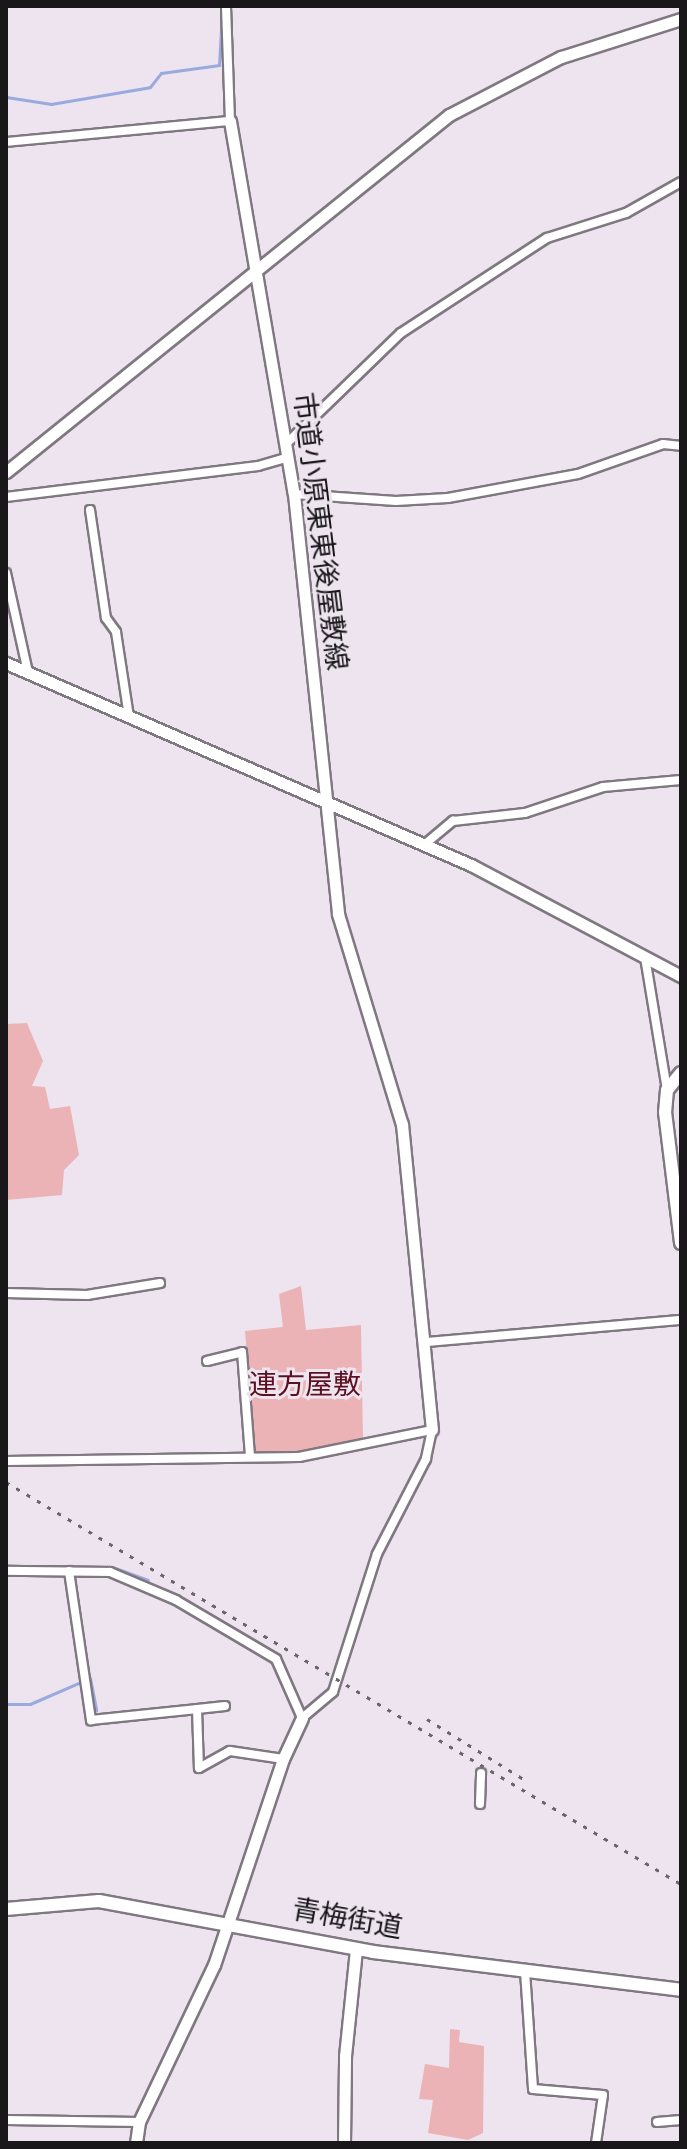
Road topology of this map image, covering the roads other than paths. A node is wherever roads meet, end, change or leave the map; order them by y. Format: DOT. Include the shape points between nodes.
graph roads {
  1 [pos="226,6"];
  2 [pos="681,19"];
  3 [pos="230,121"];
  4 [pos="6,142"];
  5 [pos="681,182"];
  6 [pos="254,270"];
  7 [pos="287,443"];
  8 [pos="681,446"];
  9 [pos="289,457"];
  10 [pos="6,472"];
  11 [pos="294,494"];
  12 [pos="6,497"];
  13 [pos="90,510"];
  14 [pos="6,573"];
  15 [pos="6,663"];
  16 [pos="28,672"];
  17 [pos="129,717"];
  18 [pos="681,780"];
  19 [pos="323,801"];
  20 [pos="424,845"];
  21 [pos="645,957"];
  22 [pos="681,976"];
  23 [pos="681,1073"];
  24 [pos="667,1090"];
  25 [pos="681,1243"];
  26 [pos="160,1283"];
  27 [pos="6,1293"];
  28 [pos="681,1320"];
  29 [pos="428,1342"];
  30 [pos="207,1361"];
  31 [pos="432,1430"];
  32 [pos="250,1457"];
  33 [pos="6,1461"];
  34 [pos="6,1571"];
  35 [pos="69,1571"];
  36 [pos="225,1706"];
  37 [pos="197,1709"];
  38 [pos="302,1718"];
  39 [pos="283,1759"];
  40 [pos="481,1773"];
  41 [pos="480,1804"];
  42 [pos="6,1909"];
  43 [pos="229,1924"];
  44 [pos="356,1949"];
  45 [pos="525,1971"];
  46 [pos="681,1990"];
  47 [pos="6,2120"];
  48 [pos="681,2120"];
  49 [pos="139,2122"];
  50 [pos="657,2122"];
  51 [pos="136,2143"];
  52 [pos="344,2143"];
  53 [pos="596,2143"];
  1 -- 3 [label="street"];
  2 -- 6 [label="street" via="561,57 475,99 413,140"];
  3 -- 4 [label="street"];
  3 -- 6 [label="street, 市道小原東東後屋敷線"];
  5 -- 7 [label="street" via="626,213 547,238 401,333"];
  6 -- 7 [label="street, 市道小原東東後屋敷線"];
  6 -- 10 [label="street"];
  7 -- 9 [label="street, 市道小原東東後屋敷線"];
  8 -- 11 [label="street" via="663,444 578,474 448,498 396,501"];
  9 -- 11 [label="street, 市道小原東東後屋敷線"];
  9 -- 12 [label="street" via="244,468"];
  11 -- 19 [label="street, 市道小原東東後屋敷線"];
  13 -- 17 [label="street" via="106,618 116,632"];
  14 -- 16 [label="street"];
  15 -- 16 [label="street"];
  16 -- 17 [label="street"];
  17 -- 19 [label="street"];
  18 -- 20 [label="street" via="603,787 525,813 453,821"];
  19 -- 20 [label="street"];
  19 -- 29 [label="street, 市道小原東東後屋敷線" via="338,914 402,1124"];
  20 -- 21 [label="street"];
  21 -- 22 [label="street"];
  21 -- 24 [label="street"];
  23 -- 24 [label="main road"];
  24 -- 25 [label="main road" via="667,1159"];
  26 -- 27 [label="street" via="87,1295"];
  28 -- 29 [label="street"];
  29 -- 31 [label="street, 市道小原東東後屋敷線"];
  30 -- 32 [label="street" via="242,1352"];
  31 -- 32 [label="street" via="332,1453"];
  31 -- 38 [label="street" via="426,1459 377,1554 333,1692"];
  32 -- 33 [label="street"];
  34 -- 35 [label="street"];
  35 -- 37 [label="street" via="91,1720"];
  35 -- 38 [label="street" via="122,1576 176,1600 276,1659"];
  36 -- 37 [label="street"];
  37 -- 39 [label="street" via="199,1768 230,1751"];
  38 -- 39 [label="street"];
  39 -- 43 [label="street"];
  40 -- 41 [label="street"];
  42 -- 43 [label="main road, 青梅街道" via="99,1901"];
  43 -- 44 [label="main road, 青梅街道"];
  43 -- 49 [label="street"];
  44 -- 45 [label="main road, 青梅街道"];
  44 -- 52 [label="street" via="345,2056"];
  45 -- 46 [label="main road, 青梅街道"];
  45 -- 53 [label="street" via="533,2089 603,2095"];
  47 -- 49 [label="street"];
  48 -- 50 [label="street"];
  49 -- 51 [label="street"];
}
